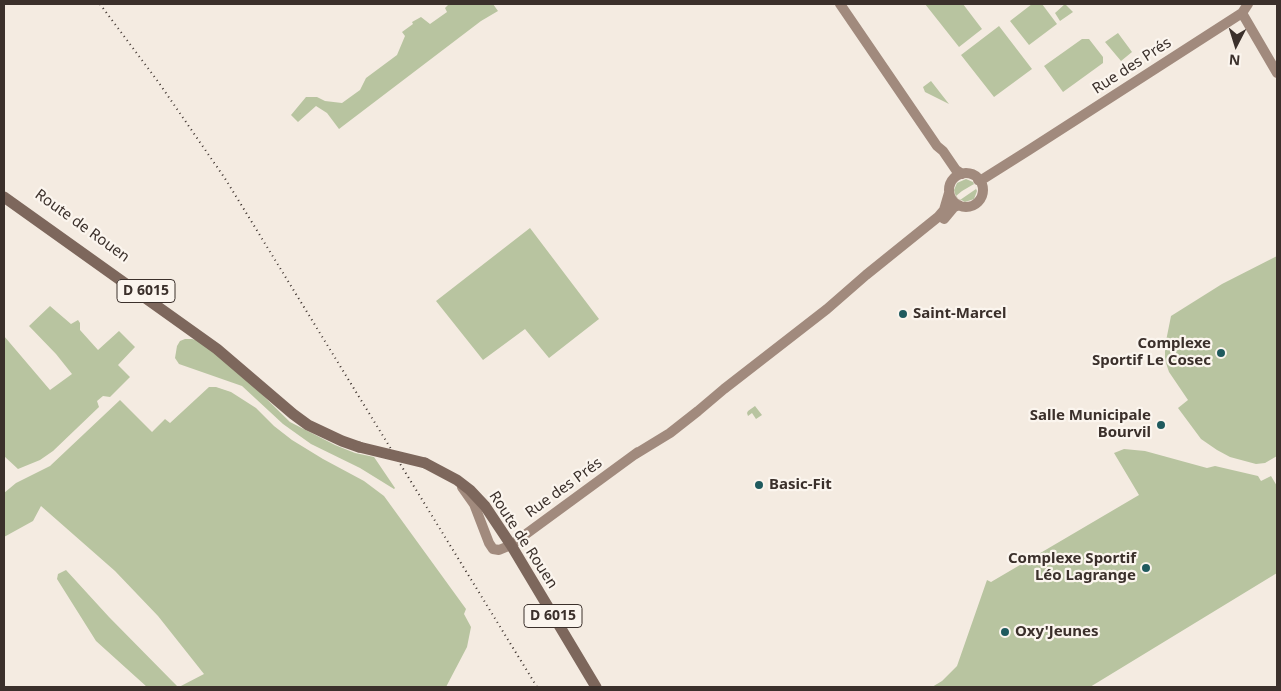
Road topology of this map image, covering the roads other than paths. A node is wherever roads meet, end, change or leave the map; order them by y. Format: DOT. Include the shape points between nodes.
graph roads {
  1 [pos="840,4"];
  2 [pos="1248,4"];
  3 [pos="1242,13"];
  4 [pos="1277,73"];
  5 [pos="937,146"];
  6 [pos="1029,150"];
  7 [pos="962,174"];
  8 [pos="978,180"];
  9 [pos="952,181"];
  10 [pos="4,189"];
  11 [pos="982,191"];
  12 [pos="949,193"];
  13 [pos="4,197"];
  14 [pos="959,206"];
  15 [pos="837,301"];
  16 [pos="280,403"];
  17 [pos="458,480"];
  18 [pos="511,545"];
  19 [pos="596,687"];
  1 -- 5 [label="main road"];
  2 -- 3 [label="main road, Rue des Prés"];
  3 -- 4 [label="main road"];
  3 -- 6 [label="main road, Rue des Prés"];
  5 -- 7 [label="main road"];
  5 -- 9 [label="main road"];
  6 -- 8 [label="main road, Rue des Prés"];
  6 -- 11 [label="main road, Rue des Prés"];
  7 -- 8 [label="main road"];
  7 -- 9 [label="main road"];
  8 -- 11 [label="main road"];
  9 -- 12 [label="main road"];
  10 -- 16 [label="main road, Route de Rouen / D 6015" via="233,353"];
  11 -- 14 [label="main road" via="974,205"];
  12 -- 14 [label="main road"];
  12 -- 15 [label="main road, Rue des Prés" via="944,210 938,217"];
  13 -- 16 [label="main road, Route de Rouen / D 6015" via="217,349"];
  14 -- 15 [label="main road, Rue des Prés" via="954,206 944,220"];
  15 -- 18 [label="main road, Rue des Prés"];
  16 -- 17 [label="main road, Route de Rouen / D 6015, bridge" via="308,425 342,441 425,463"];
  17 -- 18 [label="main road, Route de Rouen / D 6015" via="485,506"];
  17 -- 18 [label="main road" via="474,504 493,549"];
  18 -- 19 [label="main road, Route de Rouen / D 6015"];
}
